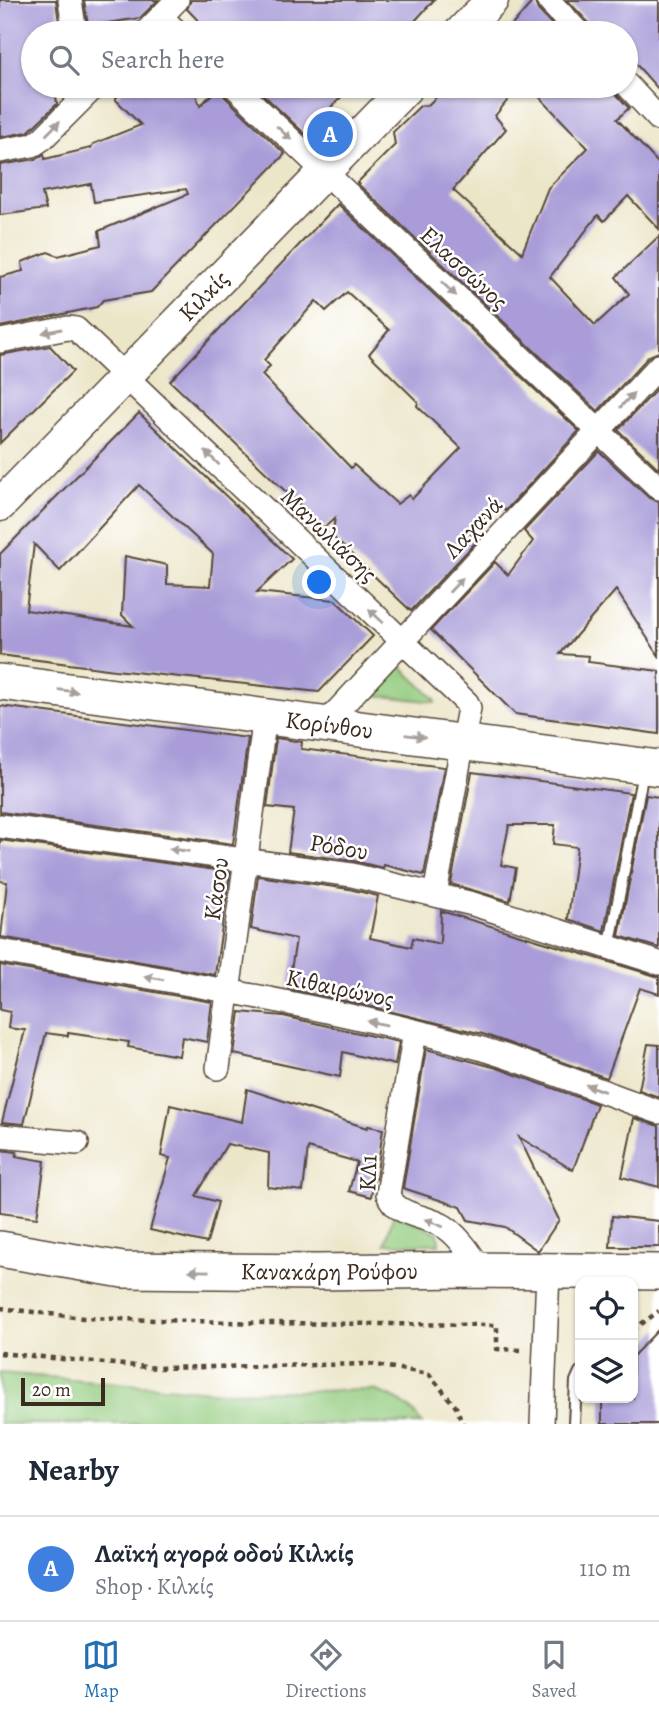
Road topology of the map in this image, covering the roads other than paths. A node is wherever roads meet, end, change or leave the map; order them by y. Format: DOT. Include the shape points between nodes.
graph roads {
  1 [pos="70,0"];
  2 [pos="177,0"];
  3 [pos="492,0"];
  4 [pos="548,0"];
  5 [pos="73,21"];
  6 [pos="157,21"];
  7 [pos="472,21"];
  8 [pos="568,21"];
  9 [pos="638,97"];
  10 [pos="79,98"];
  11 [pos="247,98"];
  12 [pos="396,98"];
  13 [pos="659,119"];
  14 [pos="0,151"];
  15 [pos="324,171"];
  16 [pos="0,341"];
  17 [pos="659,366"];
  18 [pos="126,376"];
  19 [pos="599,431"];
  20 [pos="659,488"];
  21 [pos="0,505"];
  22 [pos="403,641"];
  23 [pos="0,682"];
  24 [pos="265,716"];
  25 [pos="325,724"];
  26 [pos="464,742"];
  27 [pos="652,767"];
  28 [pos="0,825"];
  29 [pos="246,859"];
  30 [pos="435,894"];
  31 [pos="609,948"];
  32 [pos="0,951"];
  33 [pos="659,963"];
  34 [pos="228,991"];
  35 [pos="415,1032"];
  36 [pos="218,1068"];
  37 [pos="659,1112"];
  38 [pos="0,1136"];
  39 [pos="77,1143"];
  40 [pos="0,1249"];
  41 [pos="481,1270"];
  42 [pos="548,1272"];
  43 [pos="641,1275"];
  44 [pos="575,1402"];
  45 [pos="542,1424"];
  46 [pos="574,1424"];
  1 -- 5 [label="street"];
  2 -- 6 [label="street"];
  3 -- 7 [label="street"];
  4 -- 8 [label="street"];
  9 -- 13 [label="street"];
  14 -- 10 [label="street, one-way" via="43,139"];
  11 -- 15 [label="street, Ελασσώνος, one-way"];
  12 -- 15 [label="street, Κιλκίς"];
  15 -- 18 [label="street, Κιλκίς"];
  15 -- 19 [label="street, Ελασσώνος, one-way"];
  18 -- 16 [label="street, Μανωλιάσης, one-way" via="72,328"];
  19 -- 17 [label="street, Λαχανά, one-way"];
  18 -- 21 [label="street, Κιλκίς"];
  22 -- 18 [label="street, Μανωλιάσης, one-way"];
  19 -- 20 [label="street, Ελασσώνος"];
  22 -- 19 [label="street, Λαχανά, one-way"];
  22 -- 25 [label="street, Λαχανά"];
  22 -- 26 [label="street, Μανωλιάσης" via="467,703"];
  23 -- 24 [label="main road, Κορίνθου, one-way"];
  24 -- 25 [label="main road, Κορίνθου"];
  24 -- 29 [label="street, Κάσου"];
  25 -- 26 [label="main road, Κορίνθου, one-way"];
  26 -- 27 [label="main road, Κορίνθου"];
  26 -- 30 [label="street"];
  27 -- 31 [label="lane"];
  29 -- 28 [label="street, Ρόδου, one-way"];
  29 -- 30 [label="street, Ρόδου" via="352,875"];
  29 -- 34 [label="street, Κάσου"];
  30 -- 31 [label="street, Ρόδου"];
  31 -- 33 [label="street, Ρόδου"];
  34 -- 32 [label="street, Κιθαιρώνος, one-way"];
  35 -- 34 [label="street, Κιθαιρώνος, one-way"];
  34 -- 36 [label="street, Κάσου"];
  37 -- 35 [label="street, Κιθαιρώνος, one-way" via="526,1064"];
  41 -- 35 [label="street, ΚΛ1, one-way" via="444,1227 400,1208 388,1194"];
  38 -- 39 [label="street"];
  41 -- 40 [label="main road, Κανακάρη Ρούφου, one-way" via="123,1270"];
  41 -- 42 [label="main road, Κανακάρη Ρούφου"];
  42 -- 43 [label="main road, Κανακάρη Ρούφου"];
  42 -- 45 [label="street"];
  44 -- 46 [label="lane"];
}
